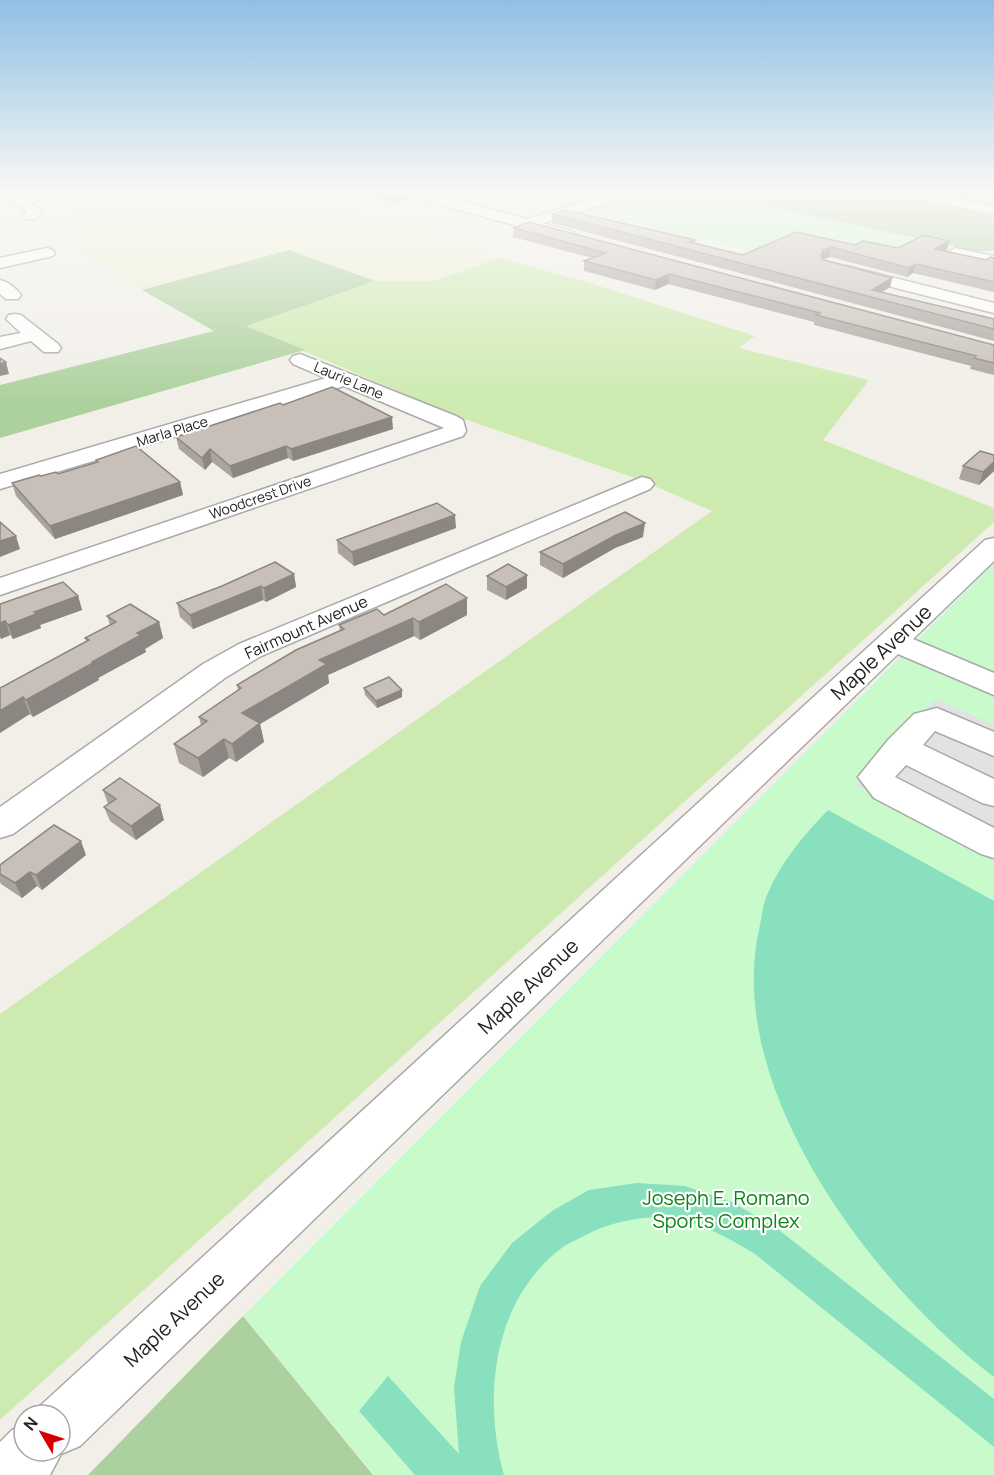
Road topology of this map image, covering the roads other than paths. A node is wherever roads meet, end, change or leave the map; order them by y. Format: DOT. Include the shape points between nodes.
graph roads {
  1 [pos="829,264"];
  2 [pos="994,308"];
  3 [pos="15,319"];
  4 [pos="35,335"];
  5 [pos="0,343"];
  6 [pos="51,348"];
  7 [pos="17,357"];
  8 [pos="300,360"];
  9 [pos="345,379"];
  10 [pos="397,401"];
  11 [pos="0,482"];
  12 [pos="642,484"];
  13 [pos="994,546"];
  14 [pos="0,587"];
  15 [pos="929,607"];
  16 [pos="893,641"];
  17 [pos="965,672"];
  18 [pos="994,685"];
  19 [pos="994,745"];
  20 [pos="900,748"];
  21 [pos="994,794"];
  22 [pos="0,825"];
  23 [pos="994,844"];
  24 [pos="72,1415"];
  25 [pos="20,1463"];
  26 [pos="7,1475"];
  1 -- 2 [label="street"];
  3 -- 4 [label="street"];
  4 -- 5 [label="street"];
  4 -- 6 [label="street"];
  5 -- 7 [label="street"];
  8 -- 9 [label="street, Laurie Lane"];
  9 -- 10 [label="street, Laurie Lane"];
  9 -- 11 [label="street, Marla Place"];
  10 -- 14 [label="street, Woodcrest Drive" via="448,421 455,425 455,431"];
  12 -- 22 [label="street, Fairmount Avenue" via="250,650 214,671"];
  13 -- 15 [label="street, Maple Avenue"];
  15 -- 16 [label="street, Maple Avenue"];
  15 -- 17 [label="street" via="952,659"];
  16 -- 17 [label="street"];
  16 -- 24 [label="street, Maple Avenue"];
  17 -- 18 [label="street"];
  19 -- 20 [label="street" via="937,719 925,722"];
  20 -- 21 [label="street"];
  20 -- 23 [label="street" via="875,777 886,789"];
  25 -- 26 [label="street"];
}
